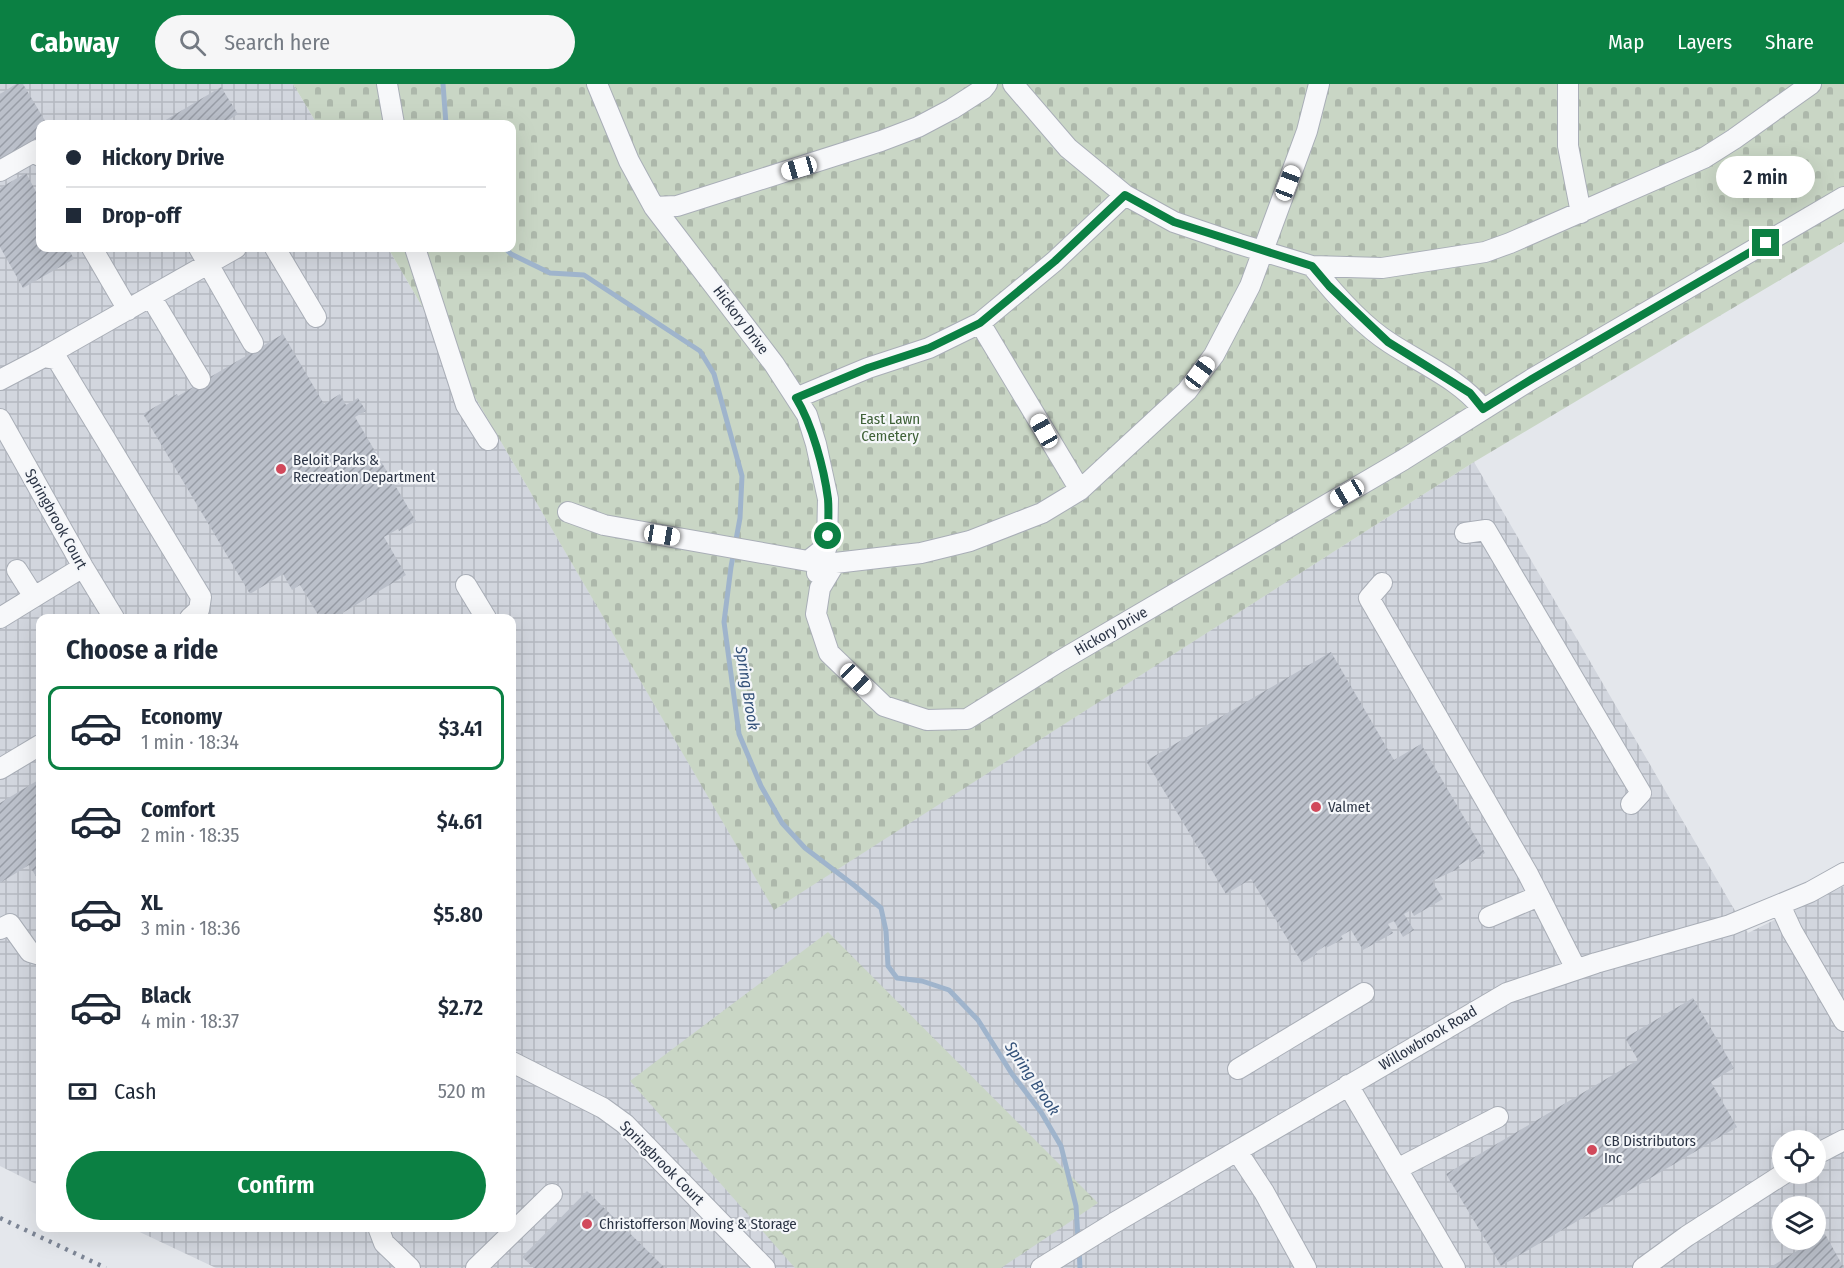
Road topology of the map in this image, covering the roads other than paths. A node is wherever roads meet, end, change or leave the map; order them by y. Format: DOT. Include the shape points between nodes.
graph roads {
  1 [pos="387,84"];
  2 [pos="597,84"];
  3 [pos="987,84"];
  4 [pos="1012,84"];
  5 [pos="1319,84"];
  6 [pos="1568,84"];
  7 [pos="1811,84"];
  8 [pos="393,120"];
  9 [pos="36,151"];
  10 [pos="0,171"];
  11 [pos="1125,195"];
  12 [pos="1844,197"];
  13 [pos="654,207"];
  14 [pos="1581,213"];
  15 [pos="1263,251"];
  16 [pos="94,252"];
  17 [pos="220,252"];
  18 [pos="277,252"];
  19 [pos="416,252"];
  20 [pos="203,256"];
  21 [pos="1312,266"];
  22 [pos="151,297"];
  23 [pos="128,310"];
  24 [pos="315,317"];
  25 [pos="980,323"];
  26 [pos="253,343"];
  27 [pos="44,357"];
  28 [pos="200,379"];
  29 [pos="0,380"];
  30 [pos="796,398"];
  31 [pos="1480,411"];
  32 [pos="0,419"];
  33 [pos="488,440"];
  34 [pos="1080,490"];
  35 [pos="568,512"];
  36 [pos="1465,533"];
  37 [pos="831,554"];
  38 [pos="83,567"];
  39 [pos="18,570"];
  40 [pos="817,573"];
  41 [pos="1382,583"];
  42 [pos="466,585"];
  43 [pos="34,597"];
  44 [pos="112,614"];
  45 [pos="194,614"];
  46 [pos="484,614"];
  47 [pos="0,618"];
  48 [pos="36,747"];
  49 [pos="0,769"];
  50 [pos="1630,804"];
  51 [pos="1844,873"];
  52 [pos="1539,896"];
  53 [pos="1780,905"];
  54 [pos="1489,917"];
  55 [pos="0,929"];
  56 [pos="36,953"];
  57 [pos="1576,969"];
  58 [pos="1364,993"];
  59 [pos="1841,1010"];
  60 [pos="516,1064"];
  61 [pos="1239,1068"];
  62 [pos="1348,1085"];
  63 [pos="1498,1117"];
  64 [pos="1844,1140"];
  65 [pos="1826,1149"];
  66 [pos="1237,1151"];
  67 [pos="1397,1169"];
  68 [pos="1772,1181"];
  69 [pos="552,1194"];
  70 [pos="516,1229"];
  71 [pos="380,1232"];
  72 [pos="513,1232"];
  73 [pos="410,1268"];
  74 [pos="476,1268"];
  75 [pos="765,1268"];
  76 [pos="1041,1268"];
  77 [pos="1306,1268"];
  78 [pos="1455,1268"];
  79 [pos="1643,1268"];
  1 -- 8 [label="street"];
  2 -- 13 [label="street, Hickory Drive" via="629,161"];
  3 -- 13 [label="street" via="952,109 882,141 677,206"];
  4 -- 11 [label="street" via="1068,148"];
  5 -- 15 [label="street" via="1307,131"];
  6 -- 14 [label="street" via="1568,146"];
  7 -- 14 [label="street" via="1704,158"];
  9 -- 10 [label="street"];
  11 -- 15 [label="street" via="1174,222"];
  11 -- 25 [label="street" via="1055,261"];
  12 -- 31 [label="street, Hickory Drive"];
  13 -- 30 [label="street, Hickory Drive"];
  14 -- 21 [label="street" via="1485,252 1382,268"];
  15 -- 21 [label="street"];
  15 -- 34 [label="street" via="1250,286 1214,355 1187,391"];
  16 -- 23 [label="street"];
  17 -- 20 [label="street"];
  18 -- 24 [label="street"];
  19 -- 33 [label="street" via="466,405"];
  20 -- 22 [label="street"];
  20 -- 26 [label="street"];
  21 -- 31 [label="street" via="1388,342 1470,393"];
  22 -- 23 [label="street"];
  22 -- 28 [label="street"];
  23 -- 27 [label="street"];
  25 -- 30 [label="street" via="929,348"];
  25 -- 34 [label="street"];
  27 -- 29 [label="street"];
  27 -- 45 [label="street" via="57,359 201,597"];
  30 -- 37 [label="street, Hickory Drive" via="807,415 828,499"];
  31 -- 37 [label="street, Hickory Drive" via="968,719 927,720 884,706 829,653 816,614"];
  32 -- 38 [label="street, Springbrook Court"];
  34 -- 37 [label="street" via="1041,513 970,541 921,553"];
  35 -- 37 [label="street" via="604,525 808,561"];
  36 -- 50 [label="street" via="1486,530 1641,793"];
  37 -- 40 [label="street, Hickory Drive"];
  38 -- 43 [label="street"];
  38 -- 44 [label="street, Springbrook Court"];
  39 -- 43 [label="street"];
  41 -- 52 [label="street" via="1369,598"];
  42 -- 46 [label="street"];
  43 -- 47 [label="street"];
  48 -- 49 [label="street"];
  51 -- 53 [label="street, Willowbrook Road"];
  52 -- 54 [label="street"];
  52 -- 57 [label="street"];
  53 -- 57 [label="street, Willowbrook Road" via="1730,925"];
  53 -- 59 [label="street"];
  55 -- 56 [label="street" via="10,924"];
  57 -- 62 [label="street, Willowbrook Road" via="1507,993"];
  58 -- 61 [label="street"];
  60 -- 75 [label="street, Springbrook Court" via="603,1108 625,1124"];
  62 -- 66 [label="street, Willowbrook Road"];
  62 -- 67 [label="street"];
  63 -- 67 [label="street"];
  64 -- 65 [label="street"];
  66 -- 76 [label="street, Willowbrook Road"];
  66 -- 77 [label="street"];
  67 -- 78 [label="street"];
  68 -- 79 [label="street"];
  69 -- 70 [label="street"];
  71 -- 73 [label="street" via="384,1243"];
  72 -- 74 [label="street"];
}
